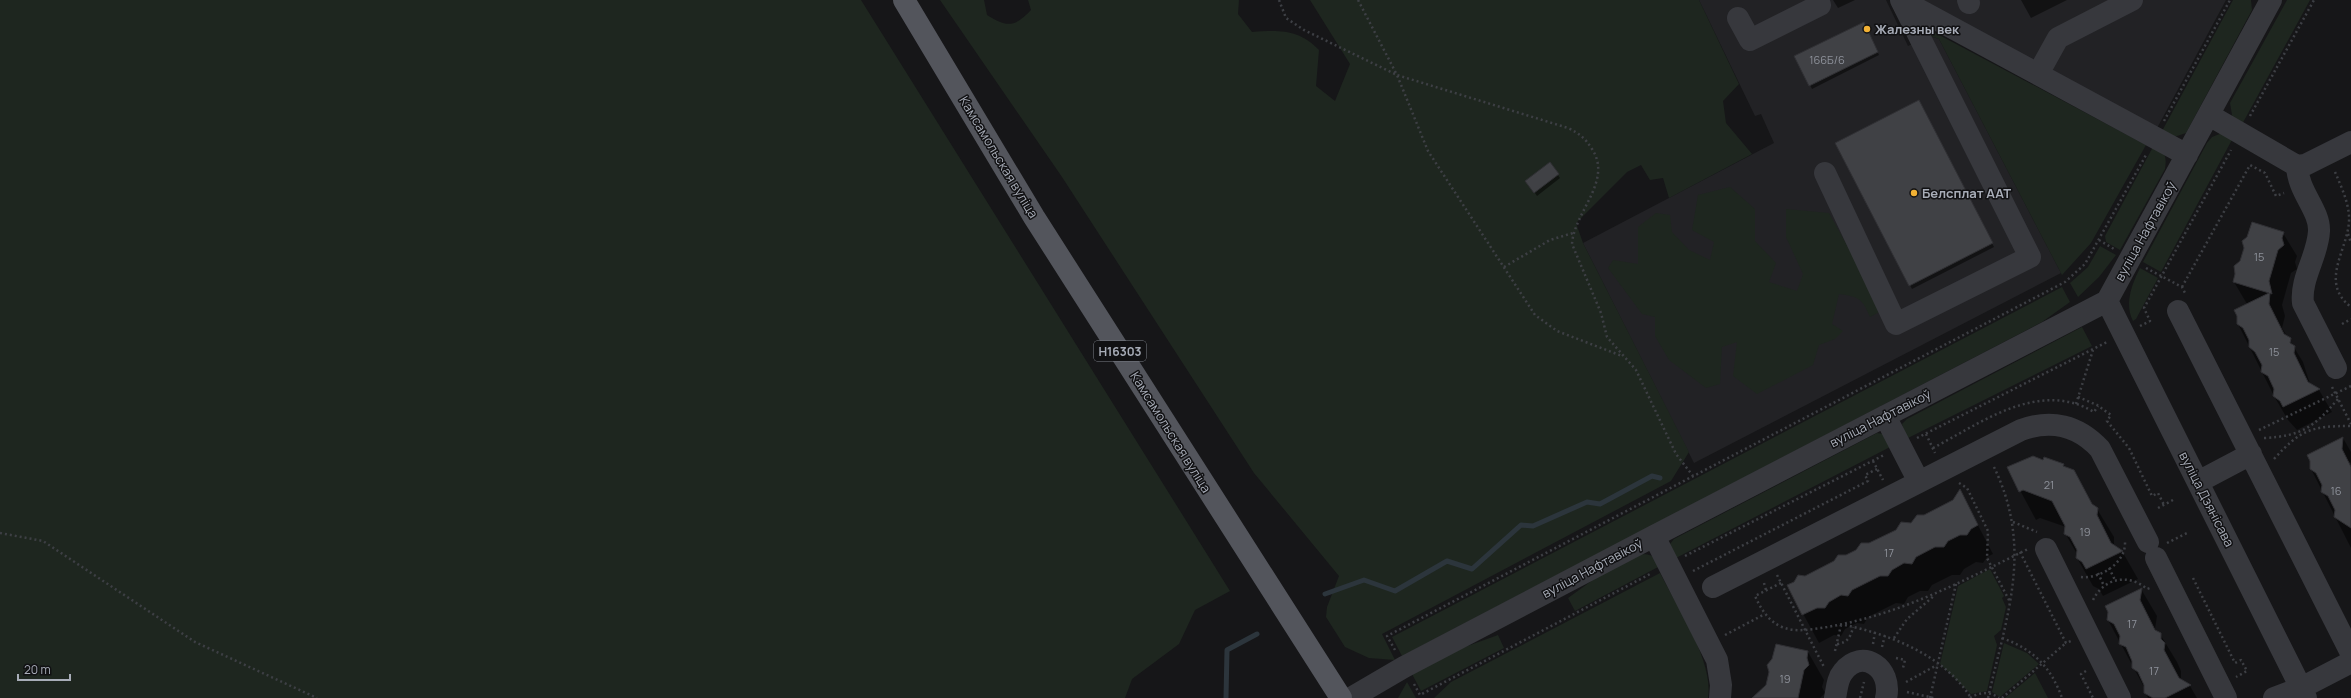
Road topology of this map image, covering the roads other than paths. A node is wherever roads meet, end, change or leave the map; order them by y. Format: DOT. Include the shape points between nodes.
graph roads {
  1 [pos="904,0"];
  2 [pos="1817,0"];
  3 [pos="1901,0"];
  4 [pos="2132,0"];
  5 [pos="2271,0"];
  6 [pos="1738,18"];
  7 [pos="2038,74"];
  8 [pos="2209,115"];
  9 [pos="2351,142"];
  10 [pos="2187,155"];
  11 [pos="2297,166"];
  12 [pos="1825,173"];
  13 [pos="2107,301"];
  14 [pos="2178,311"];
  15 [pos="2336,368"];
  16 [pos="1885,416"];
  17 [pos="2251,444"];
  18 [pos="1919,482"];
  19 [pos="2198,482"];
  20 [pos="1654,536"];
  21 [pos="2039,548"];
  22 [pos="1713,587"];
  23 [pos="2351,653"];
  24 [pos="2351,662"];
  25 [pos="2229,689"];
  26 [pos="1892,692"];
  27 [pos="2303,693"];
  28 [pos="1341,698"];
  29 [pos="1350,698"];
  30 [pos="1720,698"];
  31 [pos="1834,698"];
  32 [pos="2120,698"];
  33 [pos="2274,698"];
  1 -- 28 [label="main road, Камсамольская вуліца / Н16303" via="1034,217"];
  2 -- 6 [label="street" via="1820,5 1750,40"];
  3 -- 7 [label="street"];
  3 -- 12 [label="street" via="2030,257 1896,324"];
  4 -- 7 [label="street" via="2058,38"];
  5 -- 8 [label="street, вуліца Нафтавікоў"];
  7 -- 10 [label="street"];
  8 -- 10 [label="street, вуліца Нафтавікоў"];
  8 -- 11 [label="street"];
  9 -- 11 [label="street" via="2305,165"];
  10 -- 13 [label="street, вуліца Нафтавікоў"];
  11 -- 15 [label="street" via="2297,179 2319,222 2320,233 2302,292 2303,303"];
  13 -- 16 [label="street, вуліца Нафтавікоў"];
  13 -- 19 [label="street, вуліца Дзянісава"];
  14 -- 17 [label="street"];
  16 -- 18 [label="street"];
  16 -- 20 [label="street, вуліца Нафтавікоў"];
  17 -- 19 [label="street"];
  17 -- 23 [label="street"];
  18 -- 22 [label="street"];
  18 -- 25 [label="street" via="2032,426 2051,424 2070,427 2092,440 2100,449 2144,546"];
  19 -- 27 [label="street, вуліца Дзянісава"];
  20 -- 29 [label="street, вуліца Нафтавікоў"];
  20 -- 30 [label="street" via="1717,660 1721,685"];
  21 -- 32 [label="street"];
  24 -- 27 [label="street"];
  26 -- 31 [label="street" via="1882,670 1869,662 1861,661 1853,663 1842,673"];
  27 -- 33 [label="street"];
}
